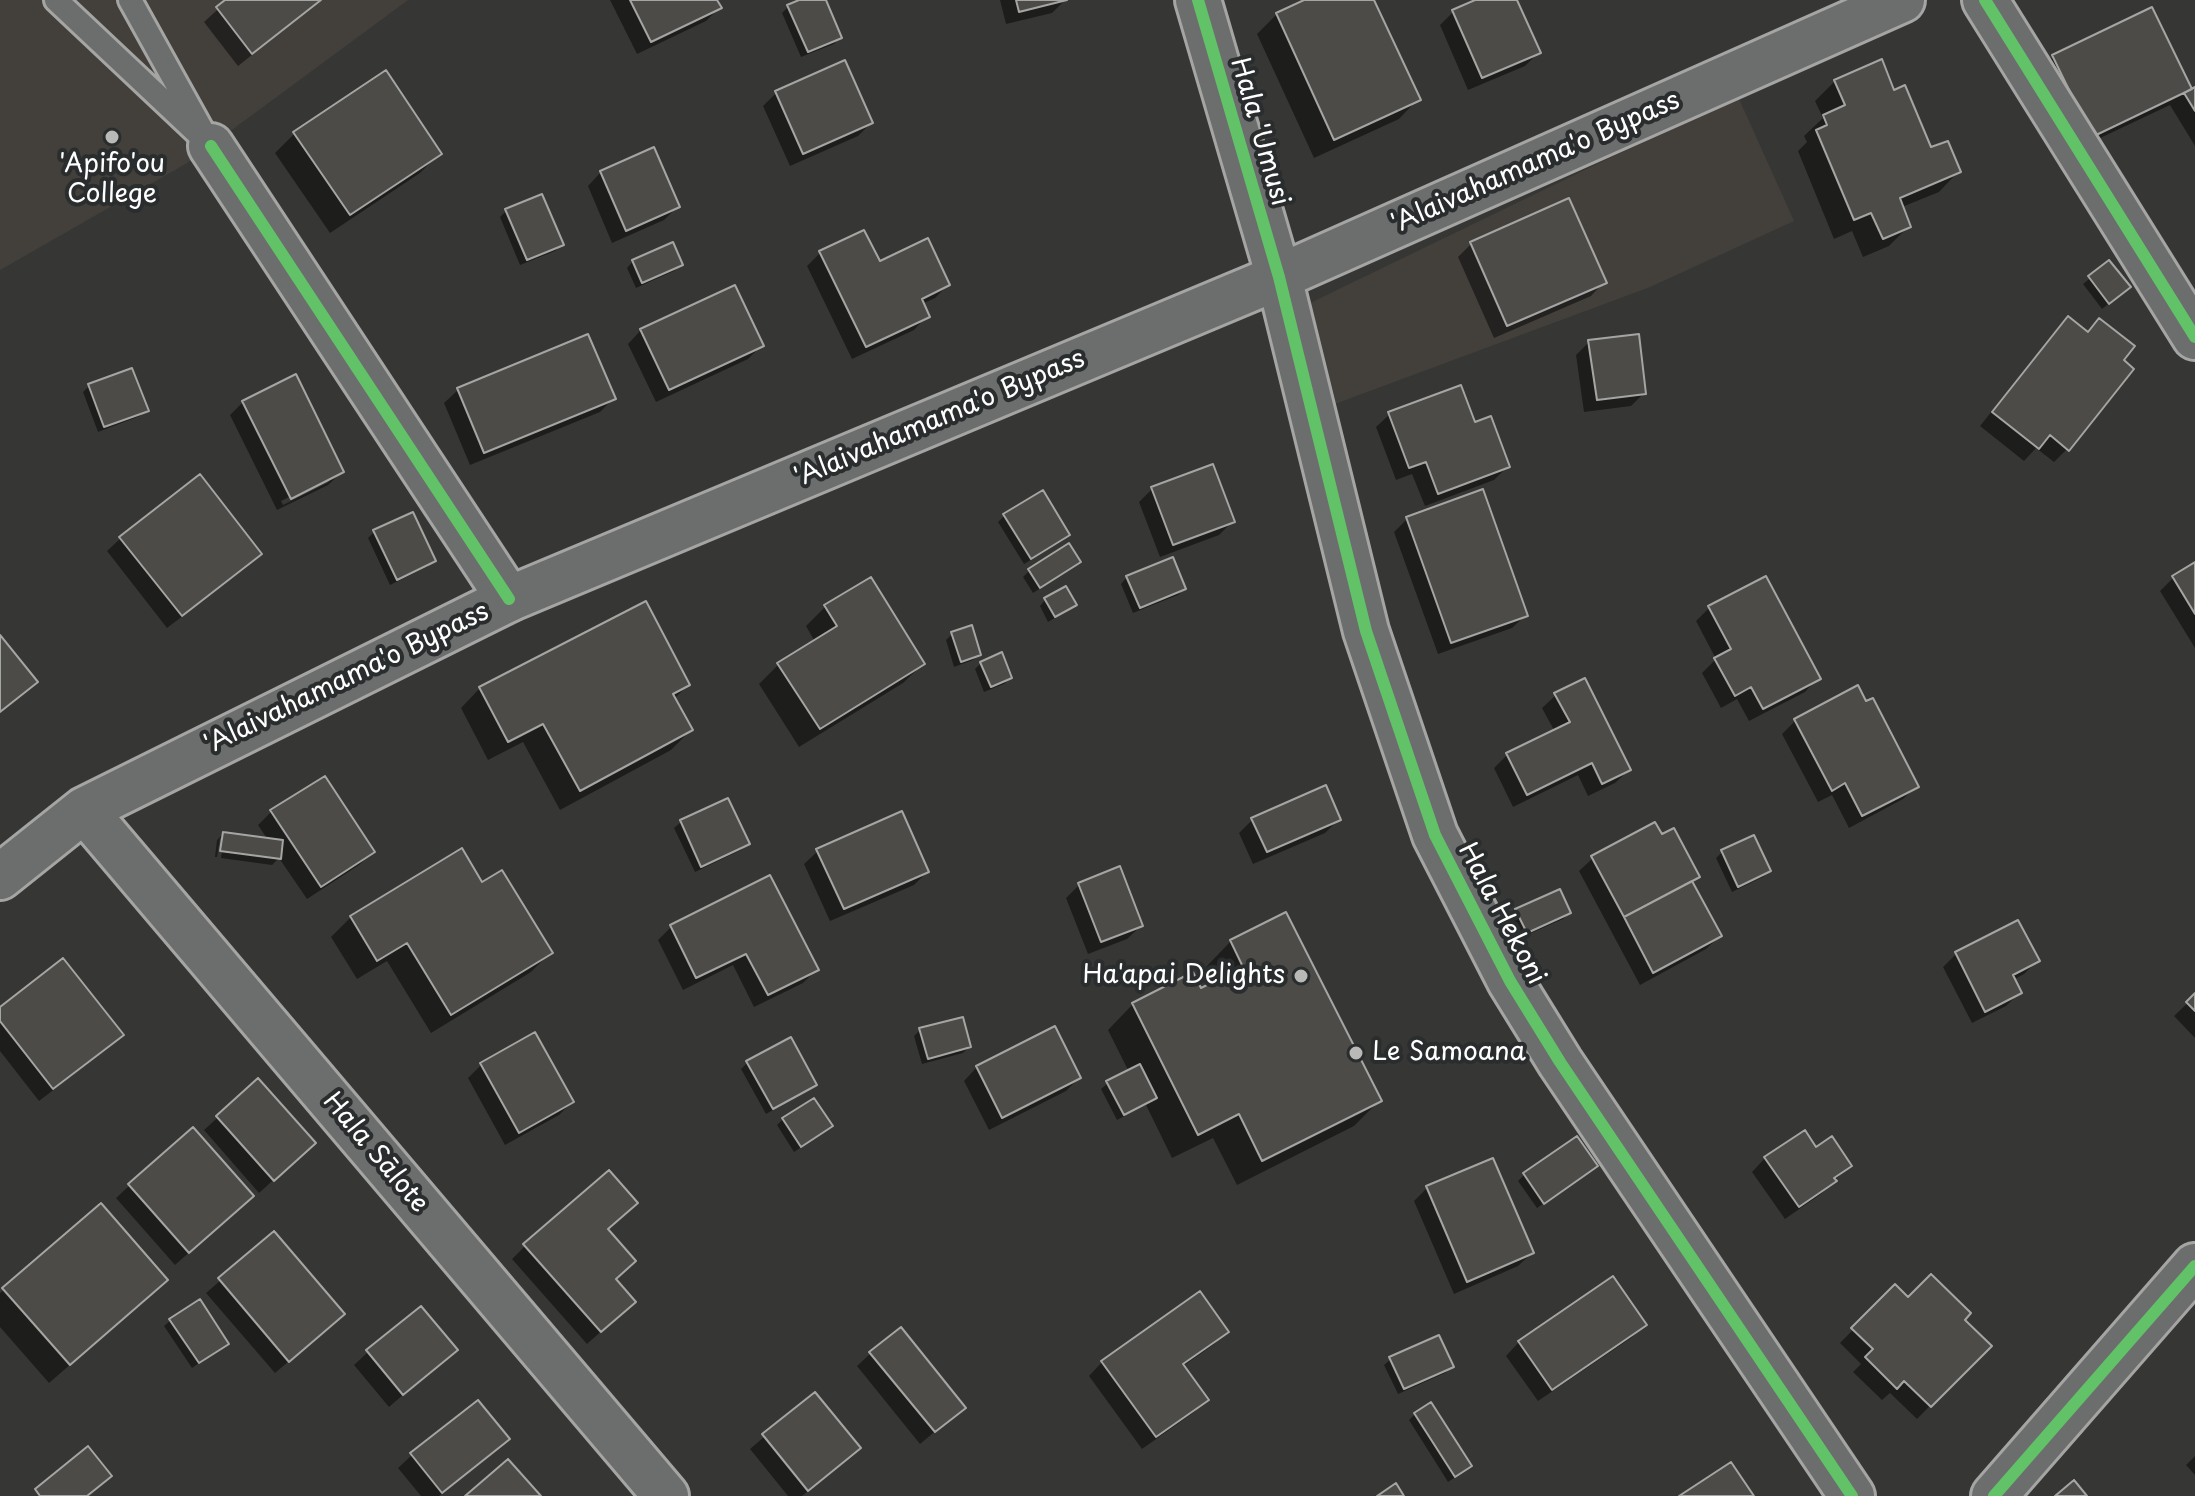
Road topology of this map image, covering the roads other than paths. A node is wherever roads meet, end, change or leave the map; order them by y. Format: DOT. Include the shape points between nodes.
graph roads {
  1 [pos="56,0"];
  2 [pos="130,0"];
  3 [pos="1198,0"];
  4 [pos="1902,0"];
  5 [pos="1985,0"];
  6 [pos="211,146"];
  7 [pos="1279,277"];
  8 [pos="2195,337"];
  9 [pos="509,599"];
  10 [pos="84,810"];
  11 [pos="0,877"];
  12 [pos="2195,1266"];
  13 [pos="666,1496"];
  14 [pos="1852,1496"];
  15 [pos="1994,1496"];
  1 -- 6 [label="lane"];
  2 -- 6 [label="lane"];
  3 -- 7 [label="main road, Hala 'Umusi"];
  4 -- 7 [label="main road, 'Alaivahamama'o Bypass"];
  5 -- 8 [label="main road"];
  6 -- 9 [label="main road"];
  7 -- 9 [label="main road, 'Alaivahamama'o Bypass"];
  7 -- 14 [label="main road, Hala Hekoni" via="1366,631 1435,835 1510,981 1560,1062"];
  9 -- 10 [label="main road, 'Alaivahamama'o Bypass"];
  10 -- 11 [label="main road, 'Alaivahamama'o Bypass"];
  10 -- 13 [label="main road, Hala Sālote"];
  12 -- 15 [label="main road"];
}
